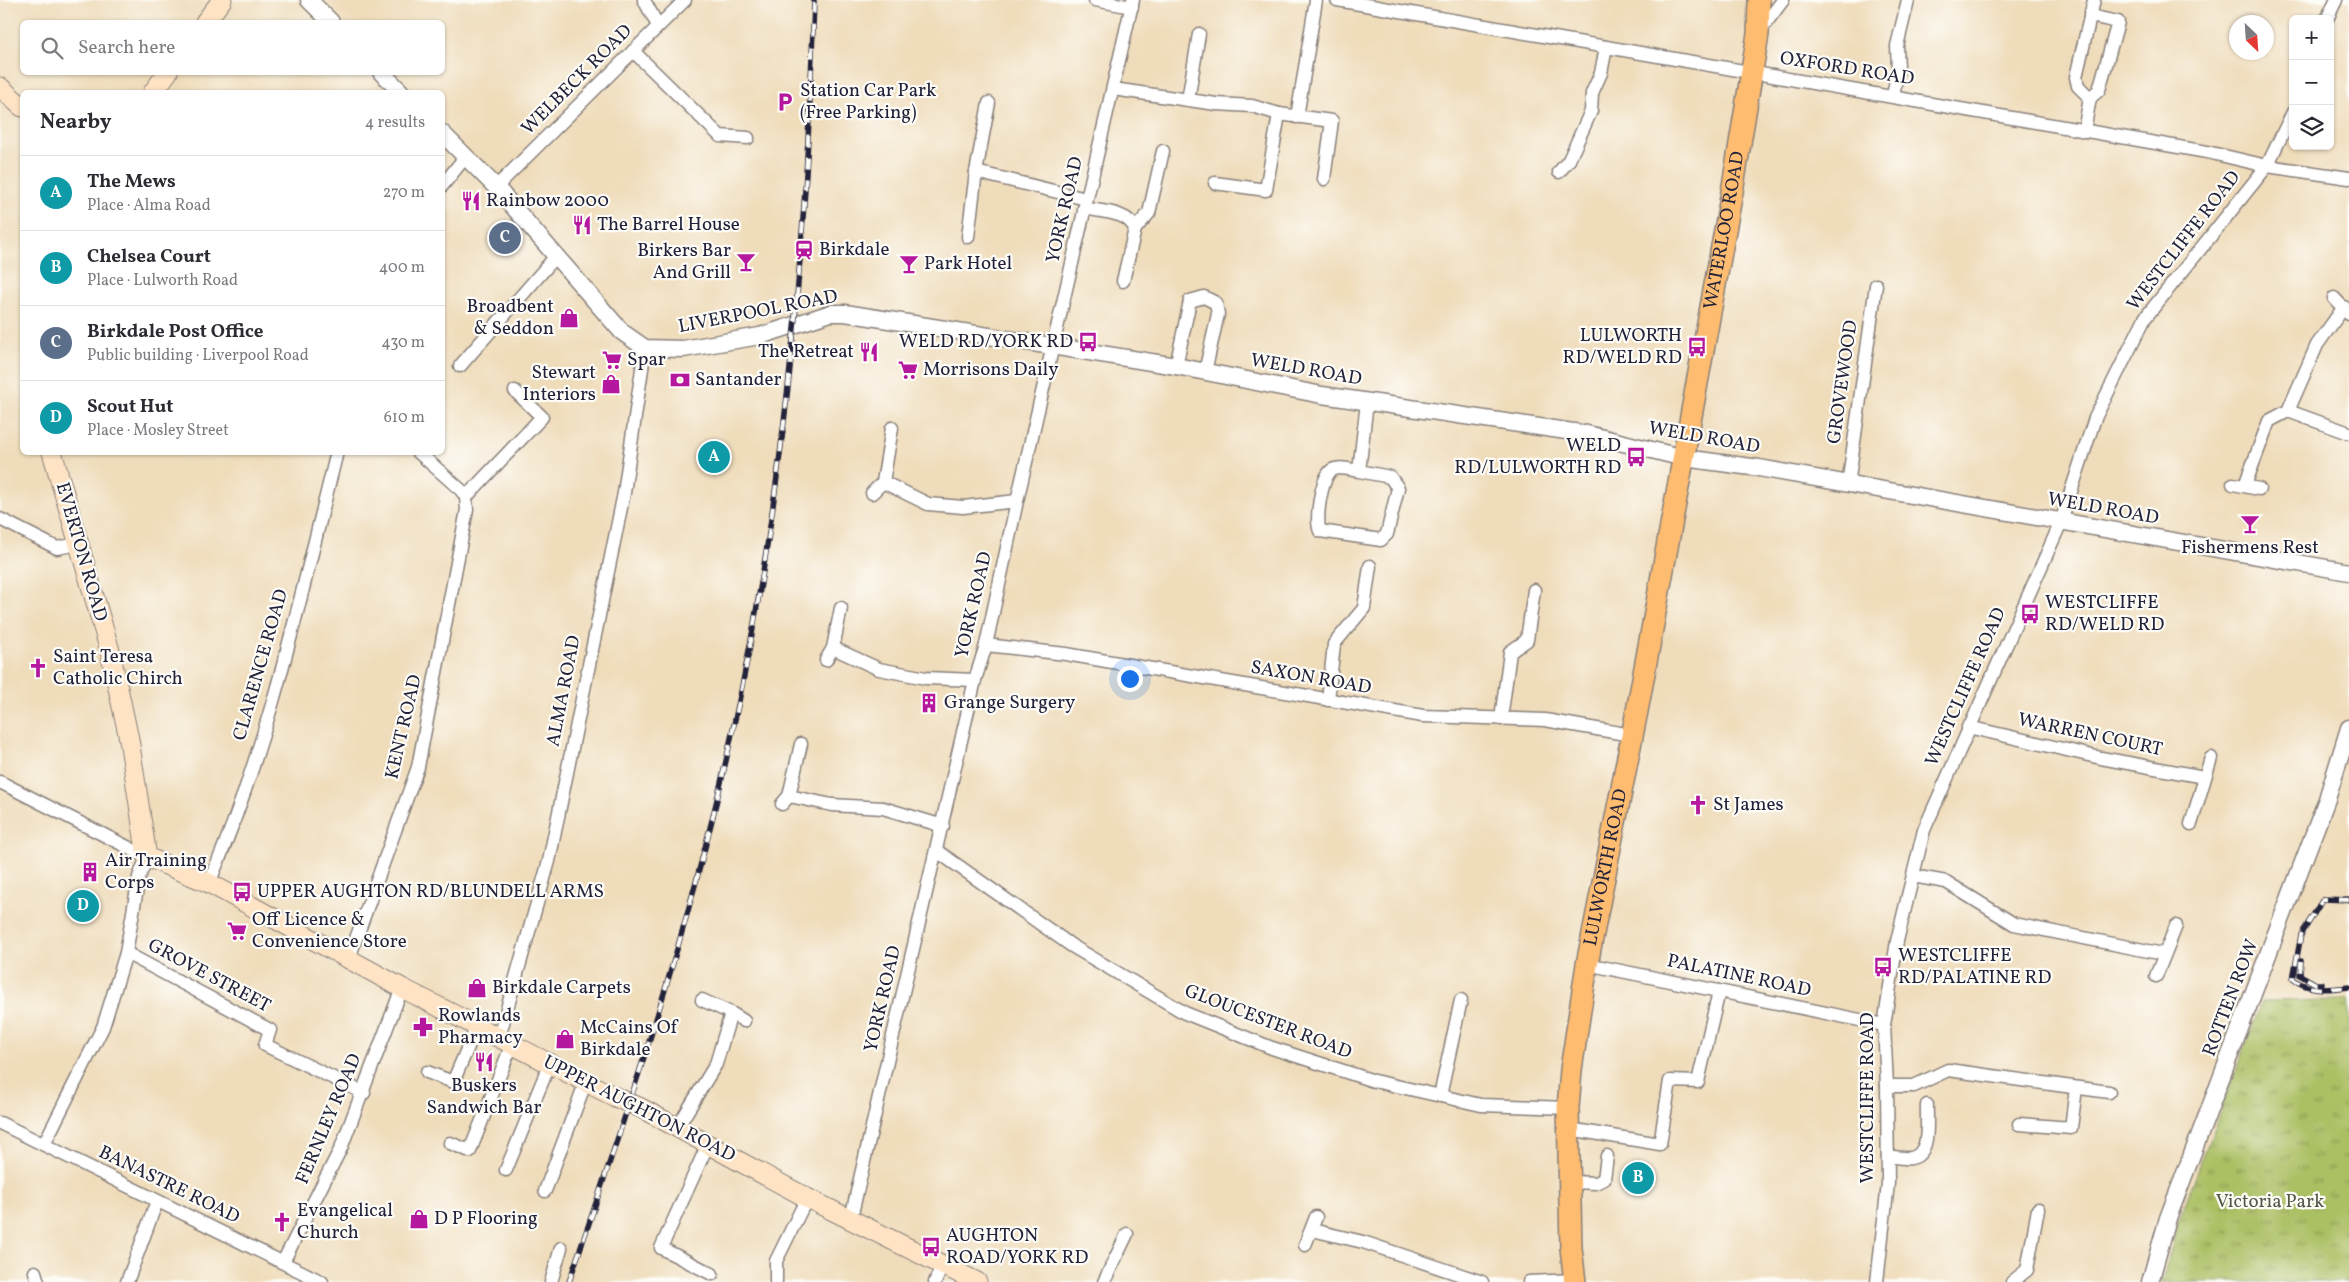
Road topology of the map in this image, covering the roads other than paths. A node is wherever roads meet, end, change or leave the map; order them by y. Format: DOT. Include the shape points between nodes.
graph roads {
  1 [pos="222,0"];
  2 [pos="309,0"];
  3 [pos="644,0"];
  4 [pos="685,0"];
  5 [pos="1095,0"];
  6 [pos="1316,0"];
  7 [pos="1337,0"];
  8 [pos="1759,0"];
  9 [pos="1783,0"];
  10 [pos="1908,0"];
  11 [pos="2094,0"];
  12 [pos="2336,0"];
  13 [pos="1133,4"];
  14 [pos="2329,15"];
  15 [pos="2090,16"];
  16 [pos="207,20"];
  17 [pos="329,20"];
  18 [pos="658,26"];
  19 [pos="1199,34"];
  20 [pos="1758,34"];
  21 [pos="1606,47"];
  22 [pos="633,51"];
  23 [pos="1752,73"];
  24 [pos="166,75"];
  25 [pos="383,75"];
  26 [pos="0,87"];
  27 [pos="1112,89"];
  28 [pos="154,90"];
  29 [pos="399,90"];
  30 [pos="1893,96"];
  31 [pos="2090,98"];
  32 [pos="1188,100"];
  33 [pos="989,103"];
  34 [pos="20,105"];
  35 [pos="1279,114"];
  36 [pos="1297,117"];
  37 [pos="2289,120"];
  38 [pos="2084,131"];
  39 [pos="445,136"];
  40 [pos="748,138"];
  41 [pos="1163,151"];
  42 [pos="466,156"];
  43 [pos="2267,166"];
  44 [pos="976,172"];
  45 [pos="1559,172"];
  46 [pos="2349,178"];
  47 [pos="1324,179"];
  48 [pos="445,182"];
  49 [pos="1215,183"];
  50 [pos="496,186"];
  51 [pos="1085,204"];
  52 [pos="1135,229"];
  53 [pos="968,237"];
  54 [pos="557,255"];
  55 [pos="1123,281"];
  56 [pos="1876,285"];
  57 [pos="2334,298"];
  58 [pos="2347,311"];
  59 [pos="1053,346"];
  60 [pos="645,348"];
  61 [pos="460,366"];
  62 [pos="1176,366"];
  63 [pos="1204,372"];
  64 [pos="515,391"];
  65 [pos="1367,402"];
  66 [pos="2288,411"];
  67 [pos="892,428"];
  68 [pos="2349,433"];
  69 [pos="53,455"];
  70 [pos="336,455"];
  71 [pos="421,455"];
  72 [pos="1684,458"];
  73 [pos="1359,471"];
  74 [pos="883,482"];
  75 [pos="1848,485"];
  76 [pos="2259,490"];
  77 [pos="872,494"];
  78 [pos="466,497"];
  79 [pos="1017,501"];
  80 [pos="0,519"];
  81 [pos="2061,522"];
  82 [pos="78,544"];
  83 [pos="1370,566"];
  84 [pos="2349,572"];
  85 [pos="1534,590"];
  86 [pos="841,608"];
  87 [pos="986,645"];
  88 [pos="833,648"];
  89 [pos="826,660"];
  90 [pos="976,680"];
  91 [pos="1328,700"];
  92 [pos="1502,719"];
  93 [pos="1968,728"];
  94 [pos="2349,728"];
  95 [pos="1631,735"];
  96 [pos="801,744"];
  97 [pos="2211,758"];
  98 [pos="2204,777"];
  99 [pos="0,782"];
  100 [pos="2191,824"];
  101 [pos="943,826"];
  102 [pos="938,851"];
  103 [pos="147,857"];
  104 [pos="1912,876"];
  105 [pos="209,883"];
  106 [pos="2176,926"];
  107 [pos="126,953"];
  108 [pos="2163,954"];
  109 [pos="349,958"];
  110 [pos="1587,964"];
  111 [pos="2156,976"];
  112 [pos="402,988"];
  113 [pos="1719,991"];
  114 [pos="702,1000"];
  115 [pos="1461,1000"];
  116 [pos="732,1013"];
  117 [pos="744,1021"];
  118 [pos="1884,1025"];
  119 [pos="477,1026"];
  120 [pos="505,1040"];
  121 [pos="550,1063"];
  122 [pos="427,1072"];
  123 [pos="586,1082"];
  124 [pos="1887,1086"];
  125 [pos="2076,1088"];
  126 [pos="2109,1092"];
  127 [pos="364,1093"];
  128 [pos="1440,1096"];
  129 [pos="1927,1105"];
  130 [pos="1568,1108"];
  131 [pos="0,1123"];
  132 [pos="2019,1124"];
  133 [pos="677,1128"];
  134 [pos="1569,1129"];
  135 [pos="450,1143"];
  136 [pos="44,1144"];
  137 [pos="708,1144"];
  138 [pos="1607,1156"];
  139 [pos="1888,1156"];
  140 [pos="506,1170"];
  141 [pos="1570,1182"];
  142 [pos="544,1191"];
  143 [pos="807,1198"];
  144 [pos="157,1201"];
  145 [pos="2038,1209"];
  146 [pos="1316,1217"];
  147 [pos="851,1218"];
  148 [pos="1312,1230"];
  149 [pos="1127,1234"];
  150 [pos="1305,1245"];
  151 [pos="561,1248"];
  152 [pos="284,1262"];
  153 [pos="943,1264"];
  154 [pos="712,1274"];
  155 [pos="1575,1281"];
  156 [pos="128,1282"];
  157 [pos="322,1282"];
  158 [pos="551,1282"];
  159 [pos="776,1282"];
  160 [pos="935,1282"];
  161 [pos="977,1282"];
  162 [pos="1104,1282"];
  163 [pos="1482,1282"];
  164 [pos="1529,1282"];
  165 [pos="1877,1282"];
  166 [pos="2012,1282"];
  167 [pos="2150,1282"];
  1 -- 16 [label="main road"];
  2 -- 17 [label="street"];
  3 -- 18 [label="street"];
  4 -- 18 [label="street, WELBECK ROAD"];
  5 -- 13 [label="street"];
  6 -- 36 [label="street"];
  7 -- 21 [label="street, OXFORD ROAD"];
  8 -- 20 [label="highway, WATERLOO ROAD"];
  9 -- 20 [label="street"];
  10 -- 30 [label="street" via="1896,46 1898,69"];
  11 -- 15 [label="street"];
  12 -- 14 [label="street"];
  13 -- 27 [label="street, YORK ROAD"];
  15 -- 31 [label="street" via="2076,77 2078,86"];
  15 -- 31 [label="street" via="2118,22 2099,90"];
  18 -- 22 [label="street, WELBECK ROAD"];
  19 -- 32 [label="street"];
  20 -- 23 [label="highway, WATERLOO ROAD"];
  21 -- 23 [label="street, OXFORD ROAD"];
  21 -- 45 [label="street" via="1601,73 1592,93 1591,111 1569,160"];
  22 -- 40 [label="street" via="720,136"];
  22 -- 50 [label="street, WELBECK ROAD"];
  23 -- 30 [label="street, OXFORD ROAD"];
  23 -- 72 [label="highway, WATERLOO ROAD"];
  24 -- 28 [label="main road"];
  25 -- 29 [label="street"];
  26 -- 34 [label="main road"];
  27 -- 32 [label="street"];
  27 -- 51 [label="street, YORK ROAD"];
  30 -- 38 [label="street, OXFORD ROAD"];
  31 -- 38 [label="street"];
  32 -- 35 [label="street" via="1252,106"];
  33 -- 44 [label="street"];
  35 -- 36 [label="street"];
  35 -- 49 [label="street" via="1266,190"];
  36 -- 47 [label="street" via="1332,121"];
  37 -- 43 [label="street, WESTCLIFFE ROAD"];
  38 -- 43 [label="street, OXFORD ROAD"];
  39 -- 42 [label="street"];
  41 -- 52 [label="street" via="1149,213"];
  42 -- 48 [label="street"];
  42 -- 50 [label="street"];
  43 -- 46 [label="street, OXFORD ROAD"];
  43 -- 81 [label="street, WESTCLIFFE ROAD" via="2145,318 2095,418"];
  44 -- 51 [label="street"];
  44 -- 53 [label="street"];
  50 -- 54 [label="street"];
  51 -- 52 [label="street" via="1124,216"];
  51 -- 59 [label="street, YORK ROAD"];
  52 -- 55 [label="street"];
  54 -- 60 [label="street" via="622,332"];
  54 -- 61 [label="street"];
  56 -- 75 [label="street, GROVEWOOD"];
  57 -- 58 [label="street"];
  58 -- 66 [label="street" via="2317,346"];
  59 -- 60 [label="street, LIVERPOOL ROAD" via="831,313 782,330 738,340 683,349"];
  59 -- 62 [label="street, WELD ROAD"];
  59 -- 79 [label="street, YORK ROAD"];
  60 -- 120 [label="street, ALMA ROAD" via="624,493 549,861"];
  62 -- 63 [label="street, WELD ROAD"];
  62 -- 63 [label="street" via="1190,300 1204,297 1216,303 1218,314"];
  63 -- 65 [label="street, WELD ROAD"];
  64 -- 78 [label="street" via="542,417"];
  65 -- 72 [label="street, WELD ROAD" via="1587,434"];
  65 -- 73 [label="street"];
  66 -- 68 [label="street"];
  66 -- 76 [label="street" via="2269,421 2239,484"];
  67 -- 74 [label="street"];
  69 -- 82 [label="main road, EVERTON ROAD"];
  70 -- 105 [label="street, CLARENCE ROAD" via="276,691 226,845"];
  71 -- 78 [label="street"];
  72 -- 75 [label="street, WELD ROAD"];
  72 -- 95 [label="highway, LULWORTH ROAD"];
  73 -- 73 [label="street" via="1390,478 1398,488 1388,534 1381,540 1320,531 1318,526 1323,488 1331,471 1339,468"];
  74 -- 77 [label="street"];
  74 -- 79 [label="street" via="928,504 963,507"];
  75 -- 81 [label="street, WELD ROAD"];
  78 -- 109 [label="street, KENT ROAD" via="467,510 418,767"];
  79 -- 87 [label="street, YORK ROAD"];
  80 -- 82 [label="street" via="57,548"];
  81 -- 84 [label="street, WELD ROAD"];
  81 -- 93 [label="street, WESTCLIFFE ROAD"];
  82 -- 103 [label="main road, EVERTON ROAD" via="110,650 129,739"];
  83 -- 91 [label="street" via="1364,608 1334,644"];
  85 -- 92 [label="street" via="1527,640 1510,652"];
  86 -- 88 [label="street"];
  87 -- 90 [label="street, YORK ROAD"];
  87 -- 91 [label="street, SAXON ROAD" via="1066,654"];
  88 -- 89 [label="street"];
  88 -- 90 [label="street" via="879,669 926,678"];
  90 -- 101 [label="street, YORK ROAD"];
  91 -- 92 [label="street, SAXON ROAD" via="1423,716"];
  92 -- 95 [label="street, SAXON ROAD" via="1545,720"];
  93 -- 98 [label="street, WARREN COURT"];
  93 -- 104 [label="street, WESTCLIFFE ROAD" via="1924,830"];
  94 -- 167 [label="street, ROTTEN ROW" via="2328,799 2168,1218"];
  95 -- 110 [label="highway, LULWORTH ROAD"];
  96 -- 101 [label="street" via="785,800 883,808"];
  97 -- 98 [label="street"];
  98 -- 100 [label="street"];
  99 -- 103 [label="street, UPPER AUGHTON ROAD"];
  101 -- 102 [label="street, YORK ROAD"];
  102 -- 128 [label="street, GLOUCESTER ROAD" via="1072,946 1185,1013 1272,1048 1374,1081"];
  102 -- 147 [label="street, YORK ROAD"];
  103 -- 105 [label="main road, UPPER AUGHTON ROAD"];
  103 -- 107 [label="street" via="138,877"];
  104 -- 108 [label="street" via="1946,882 2014,924"];
  104 -- 118 [label="street, WESTCLIFFE ROAD" via="1897,941"];
  105 -- 109 [label="main road, UPPER AUGHTON ROAD"];
  106 -- 108 [label="street"];
  107 -- 127 [label="street, GROVE STREET" via="270,1030 265,1045"];
  107 -- 136 [label="street" via="103,1027"];
  108 -- 111 [label="street"];
  109 -- 112 [label="main road, UPPER AUGHTON ROAD"];
  110 -- 113 [label="street, PALATINE ROAD"];
  110 -- 130 [label="highway, LULWORTH ROAD"];
  112 -- 119 [label="main road, UPPER AUGHTON ROAD"];
  112 -- 127 [label="street, FERNLEY ROAD"];
  113 -- 118 [label="street, PALATINE ROAD"];
  113 -- 134 [label="street" via="1698,1082 1670,1081 1660,1144"];
  114 -- 116 [label="street"];
  115 -- 128 [label="street"];
  116 -- 117 [label="street"];
  116 -- 133 [label="street" via="716,1064"];
  118 -- 124 [label="street, WESTCLIFFE ROAD"];
  119 -- 120 [label="main road, UPPER AUGHTON ROAD"];
  119 -- 122 [label="street" via="453,1082"];
  120 -- 121 [label="main road, UPPER AUGHTON ROAD"];
  120 -- 135 [label="street, ALMA ROAD" via="470,1151"];
  121 -- 123 [label="main road, UPPER AUGHTON ROAD"];
  121 -- 140 [label="street"];
  123 -- 133 [label="main road, UPPER AUGHTON ROAD"];
  123 -- 142 [label="street"];
  124 -- 125 [label="street" via="1914,1086 1948,1070"];
  124 -- 139 [label="street, WESTCLIFFE ROAD"];
  125 -- 126 [label="street"];
  125 -- 132 [label="street" via="2071,1128"];
  127 -- 152 [label="street, FERNLEY ROAD" via="341,1148"];
  128 -- 130 [label="street, GLOUCESTER ROAD" via="1481,1105"];
  129 -- 139 [label="street" via="1925,1146 1920,1154 1911,1158"];
  130 -- 134 [label="highway, LULWORTH ROAD"];
  131 -- 136 [label="street, BANASTRE ROAD"];
  133 -- 137 [label="main road, UPPER AUGHTON ROAD"];
  134 -- 141 [label="highway, LULWORTH ROAD"];
  136 -- 144 [label="street, BANASTRE ROAD"];
  137 -- 143 [label="main road, UPPER AUGHTON ROAD"];
  137 -- 154 [label="street" via="661,1248"];
  138 -- 141 [label="street" via="1604,1179 1596,1183"];
  139 -- 165 [label="street, WESTCLIFFE ROAD"];
  141 -- 155 [label="highway, LULWORTH ROAD"];
  143 -- 147 [label="main road, UPPER AUGHTON ROAD"];
  143 -- 159 [label="street" via="776,1261"];
  144 -- 152 [label="street, BANASTRE ROAD"];
  144 -- 156 [label="street"];
  145 -- 166 [label="street" via="2026,1270"];
  146 -- 148 [label="street"];
  147 -- 153 [label="main road, UPPER AUGHTON ROAD"];
  148 -- 150 [label="street"];
  148 -- 163 [label="street" via="1363,1242"];
  149 -- 162 [label="street"];
  151 -- 158 [label="street"];
  152 -- 157 [label="street, BANASTRE ROAD"];
  153 -- 160 [label="street"];
  153 -- 161 [label="main road, UPPER AUGHTON ROAD"];
  155 -- 164 [label="street"];
}
